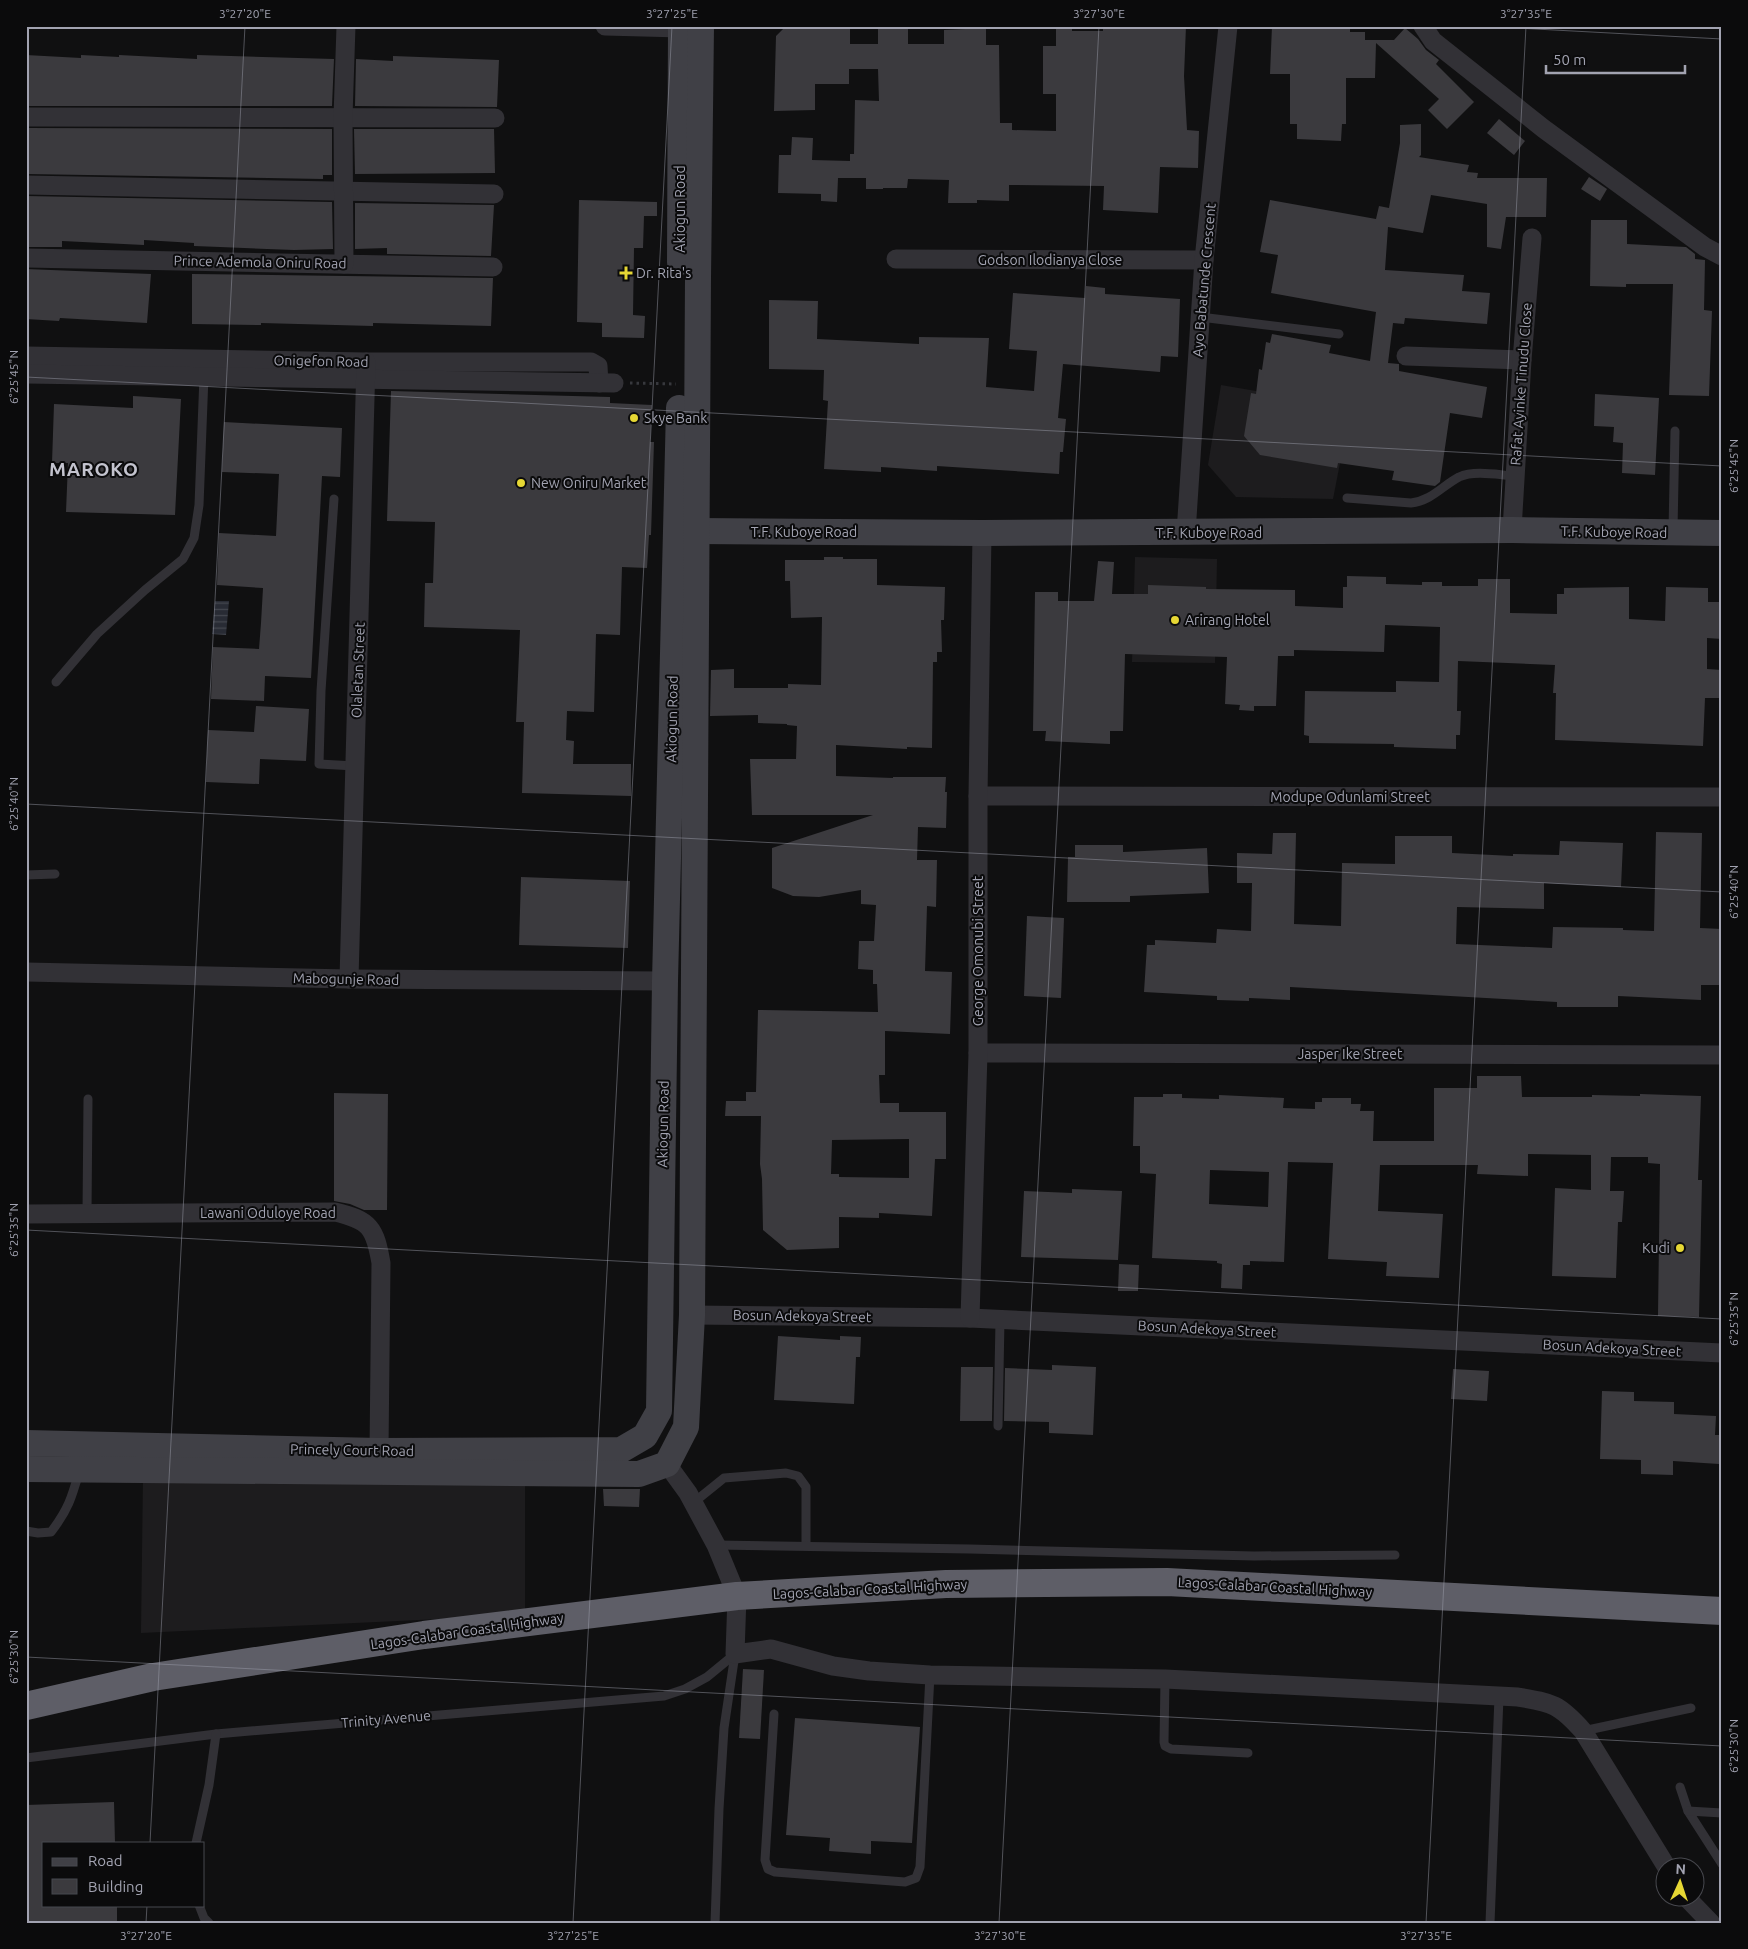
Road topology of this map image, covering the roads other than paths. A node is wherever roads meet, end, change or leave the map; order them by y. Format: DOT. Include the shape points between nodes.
graph roads {
  1 [pos="346,26"];
  2 [pos="605,26"];
  3 [pos="1228,26"];
  4 [pos="1423,26"];
  5 [pos="688,27"];
  6 [pos="26,117"];
  7 [pos="344,118"];
  8 [pos="495,118"];
  9 [pos="26,185"];
  10 [pos="344,191"];
  11 [pos="494,194"];
  12 [pos="1532,238"];
  13 [pos="1722,256"];
  14 [pos="26,258"];
  15 [pos="896,259"];
  16 [pos="1204,260"];
  17 [pos="344,264"];
  18 [pos="493,267"];
  19 [pos="1200,317"];
  20 [pos="1339,334"];
  21 [pos="26,356"];
  22 [pos="1406,356"];
  23 [pos="1522,360"];
  24 [pos="366,370"];
  25 [pos="26,374"];
  26 [pos="204,376"];
  27 [pos="607,383"];
  28 [pos="1675,431"];
  29 [pos="1515,476"];
  30 [pos="1347,498"];
  31 [pos="334,500"];
  32 [pos="1512,530"];
  33 [pos="696,531"];
  34 [pos="1672,532"];
  35 [pos="1722,532"];
  36 [pos="982,533"];
  37 [pos="1186,533"];
  38 [pos="56,682"];
  39 [pos="355,766"];
  40 [pos="978,796"];
  41 [pos="1722,797"];
  42 [pos="55,874"];
  43 [pos="26,875"];
  44 [pos="26,972"];
  45 [pos="349,979"];
  46 [pos="666,981"];
  47 [pos="978,1053"];
  48 [pos="1722,1055"];
  49 [pos="88,1099"];
  50 [pos="26,1214"];
  51 [pos="87,1214"];
  52 [pos="692,1315"];
  53 [pos="970,1318"];
  54 [pos="1000,1320"];
  55 [pos="1722,1353"];
  56 [pos="659,1411"];
  57 [pos="998,1426"];
  58 [pos="26,1443"];
  59 [pos="379,1451"];
  60 [pos="667,1464"];
  61 [pos="26,1468"];
  62 [pos="80,1470"];
  63 [pos="693,1504"];
  64 [pos="26,1531"];
  65 [pos="716,1545"];
  66 [pos="806,1546"];
  67 [pos="1394,1555"];
  68 [pos="737,1596"];
  69 [pos="1722,1611"];
  70 [pos="735,1654"];
  71 [pos="930,1674"];
  72 [pos="1165,1679"];
  73 [pos="1499,1697"];
  74 [pos="26,1706"];
  75 [pos="1691,1708"];
  76 [pos="774,1714"];
  77 [pos="1583,1731"];
  78 [pos="216,1734"];
  79 [pos="1248,1753"];
  80 [pos="26,1758"];
  81 [pos="1680,1787"];
  82 [pos="1688,1811"];
  83 [pos="1722,1813"];
  84 [pos="196,1842"];
  85 [pos="1718,1855"];
  86 [pos="1660,1856"];
  87 [pos="1722,1864"];
  88 [pos="199,1906"];
  89 [pos="1695,1906"];
  90 [pos="210,1923"];
  91 [pos="715,1923"];
  92 [pos="1490,1923"];
  93 [pos="1711,1923"];
  1 -- 7 [label="street"];
  2 -- 5 [label="street"];
  3 -- 16 [label="street, Ayo Babatunde Crescent"];
  4 -- 13 [label="street" via="1433,41 1544,129"];
  5 -- 33 [label="street"];
  5 -- 46 [label="street, Akiogun Road"];
  6 -- 7 [label="street"];
  7 -- 8 [label="street"];
  7 -- 10 [label="street"];
  9 -- 10 [label="street"];
  10 -- 11 [label="street"];
  10 -- 17 [label="street"];
  12 -- 23 [label="street, Rafat Ayinke Tinudu Close"];
  14 -- 17 [label="street, Prince Ademola Oniru Road"];
  15 -- 16 [label="street, Godson Ilodianya Close"];
  16 -- 19 [label="street, Ayo Babatunde Crescent"];
  17 -- 18 [label="street, Prince Ademola Oniru Road"];
  19 -- 20 [label="lane"];
  19 -- 37 [label="street, Ayo Babatunde Crescent"];
  21 -- 24 [label="street, Onigefon Road"];
  22 -- 23 [label="street"];
  23 -- 29 [label="street, Rafat Ayinke Tinudu Close"];
  24 -- 26 [label="street, Onigefon Road"];
  24 -- 27 [label="street, Onigefon Road" via="591,362 598,366"];
  24 -- 39 [label="street, Olaletan Street"];
  25 -- 26 [label="street, Onigefon Road"];
  26 -- 38 [label="lane" via="199,505 194,538 183,558 97,634"];
  28 -- 34 [label="lane"];
  29 -- 30 [label="lane" via="1462,476 1421,502"];
  29 -- 32 [label="street, Rafat Ayinke Tinudu Close"];
  31 -- 39 [label="lane" via="319,764"];
  32 -- 34 [label="street, T.F. Kuboye Road"];
  32 -- 37 [label="street, T.F. Kuboye Road"];
  33 -- 36 [label="street, T.F. Kuboye Road"];
  33 -- 52 [label="street"];
  34 -- 35 [label="street, T.F. Kuboye Road"];
  36 -- 37 [label="street, T.F. Kuboye Road"];
  36 -- 40 [label="street, George Omonubi Street"];
  39 -- 45 [label="street, Olaletan Street"];
  40 -- 41 [label="street, Modupe Odunlami Street"];
  40 -- 47 [label="street, George Omonubi Street"];
  42 -- 43 [label="lane"];
  44 -- 45 [label="street, Mabogunje Road"];
  45 -- 46 [label="street, Mabogunje Road"];
  46 -- 56 [label="street, Akiogun Road"];
  47 -- 48 [label="street, Jasper Ike Street"];
  47 -- 53 [label="street, George Omonubi Street"];
  49 -- 51 [label="lane"];
  50 -- 51 [label="street, Lawani Oduloye Road"];
  51 -- 59 [label="street, Lawani Oduloye Road" via="335,1212 355,1217 370,1227 378,1242 381,1263"];
  52 -- 53 [label="street, Bosun Adekoya Street"];
  52 -- 60 [label="street" via="686,1427"];
  53 -- 54 [label="street, Bosun Adekoya Street"];
  54 -- 55 [label="street, Bosun Adekoya Street"];
  54 -- 57 [label="lane"];
  56 -- 59 [label="street, Princely Court Road" via="645,1436 621,1450"];
  58 -- 59 [label="street, Princely Court Road"];
  60 -- 62 [label="street" via="639,1474"];
  60 -- 63 [label="street"];
  61 -- 62 [label="street"];
  62 -- 64 [label="lane" via="70,1503 51,1532"];
  63 -- 65 [label="street"];
  63 -- 66 [label="lane" via="724,1478 786,1473 798,1476 806,1487"];
  65 -- 66 [label="lane"];
  65 -- 68 [label="street"];
  66 -- 67 [label="lane" via="1254,1556"];
  68 -- 69 [label="highway, Lagos-Calabar Coastal Highway" via="946,1584 1167,1582"];
  68 -- 70 [label="street"];
  68 -- 74 [label="highway, Lagos-Calabar Coastal Highway" via="424,1635 172,1674"];
  70 -- 71 [label="street" via="771,1649 833,1666"];
  70 -- 78 [label="lane, Trinity Avenue" via="707,1677 664,1696"];
  70 -- 91 [label="lane" via="724,1728"];
  71 -- 72 [label="street"];
  71 -- 76 [label="lane" via="920,1867 916,1878 905,1882 768,1869 765,1860"];
  72 -- 73 [label="street"];
  72 -- 79 [label="lane" via="1165,1746"];
  73 -- 77 [label="street" via="1547,1702 1566,1712"];
  73 -- 92 [label="lane"];
  75 -- 77 [label="lane"];
  77 -- 86 [label="street"];
  78 -- 80 [label="lane, Trinity Avenue"];
  78 -- 84 [label="lane"];
  81 -- 82 [label="lane"];
  82 -- 83 [label="lane"];
  82 -- 85 [label="lane"];
  85 -- 87 [label="lane"];
  88 -- 90 [label="lane"];
  89 -- 93 [label="street"];
}
